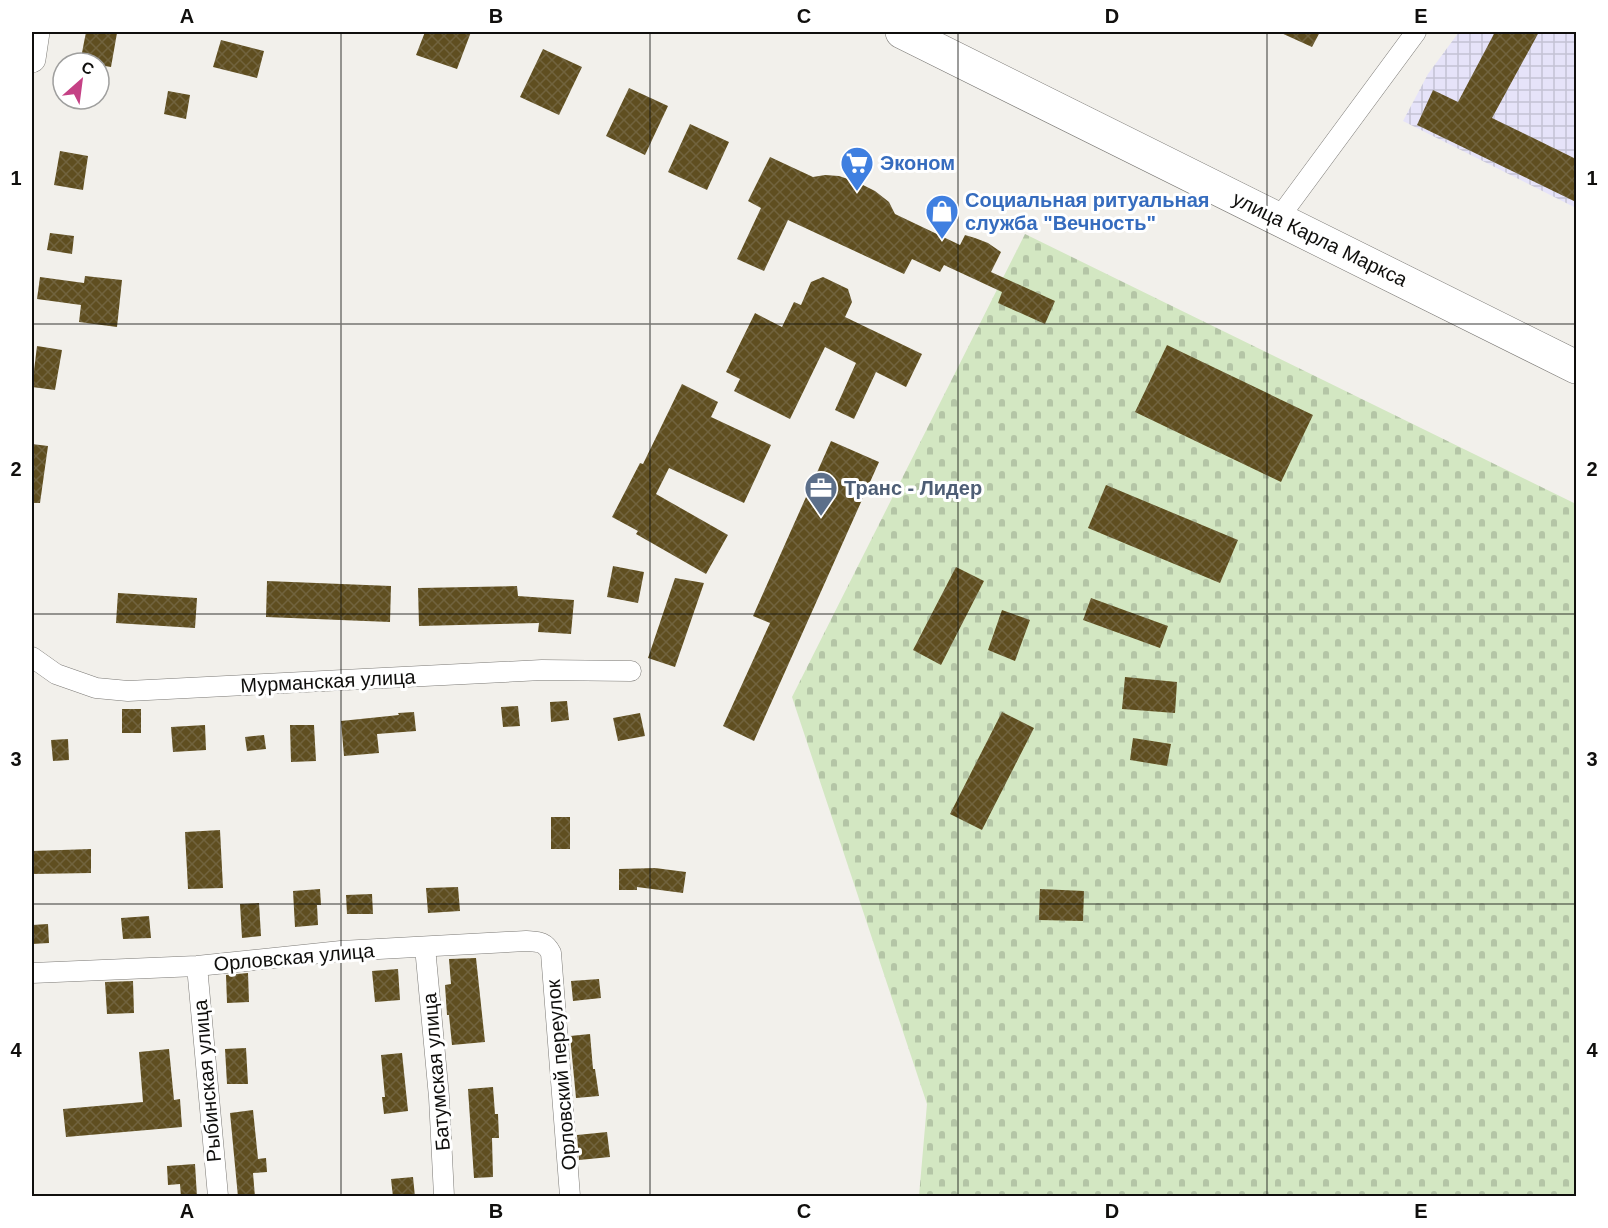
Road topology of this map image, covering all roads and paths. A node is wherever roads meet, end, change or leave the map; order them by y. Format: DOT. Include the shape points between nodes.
graph roads {
  1 [pos="36,32"];
  2 [pos="902,32"];
  3 [pos="1416,32"];
  4 [pos="32,59"];
  5 [pos="1278,219"];
  6 [pos="1576,367"];
  7 [pos="32,657"];
  8 [pos="632,671"];
  9 [pos="425,947"];
  10 [pos="550,953"];
  11 [pos="197,966"];
  12 [pos="32,973"];
  13 [pos="218,1197"];
  14 [pos="444,1197"];
  15 [pos="570,1197"];
  1 -- 4 [label="street"];
  2 -- 5 [label="highway, улица Карла Маркса"];
  3 -- 5 [label="street"];
  5 -- 6 [label="highway, улица Карла Маркса"];
  7 -- 8 [label="street, Мурманская улица" via="56,674 96,688 128,691 542,670"];
  9 -- 10 [label="street, Орловская улица" via="526,941 540,942"];
  9 -- 11 [label="street, Орловская улица"];
  9 -- 14 [label="street, Батумская улица"];
  10 -- 15 [label="street, Орловский переулок"];
  11 -- 12 [label="street, Орловская улица"];
  11 -- 13 [label="street, Рыбинская улица"];
}
